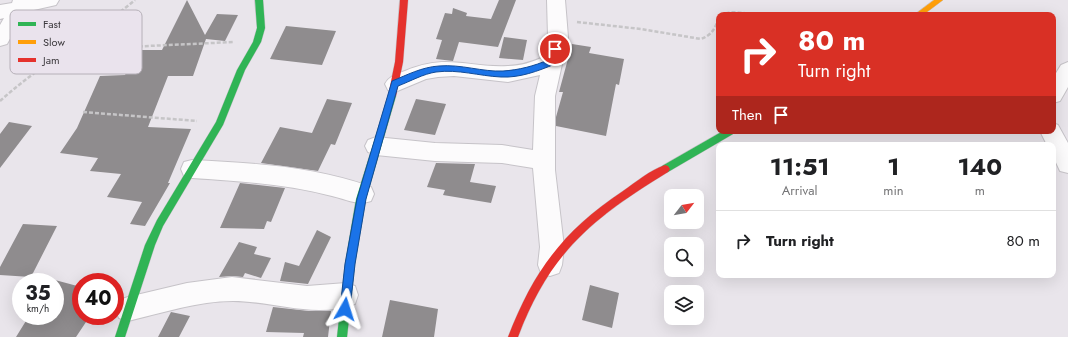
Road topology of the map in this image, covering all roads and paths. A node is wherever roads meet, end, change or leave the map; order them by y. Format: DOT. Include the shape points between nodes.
graph roads {
  1 [pos="50,0"];
  2 [pos="135,0"];
  3 [pos="259,0"];
  4 [pos="404,0"];
  5 [pos="940,0"];
  6 [pos="20,4"];
  7 [pos="122,10"];
  8 [pos="557,10"];
  9 [pos="0,12"];
  10 [pos="723,12"];
  11 [pos="741,12"];
  12 [pos="922,12"];
  13 [pos="716,17"];
  14 [pos="10,25"];
  15 [pos="0,39"];
  16 [pos="257,42"];
  17 [pos="142,46"];
  18 [pos="552,62"];
  19 [pos="1068,70"];
  20 [pos="33,74"];
  21 [pos="395,84"];
  22 [pos="1056,90"];
  23 [pos="0,102"];
  24 [pos="83,112"];
  25 [pos="220,123"];
  26 [pos="725,134"];
  27 [pos="1053,134"];
  28 [pos="376,146"];
  29 [pos="544,160"];
  30 [pos="1068,164"];
  31 [pos="192,169"];
  32 [pos="363,194"];
  33 [pos="550,265"];
  34 [pos="346,295"];
  35 [pos="128,309"];
  36 [pos="120,337"];
  37 [pos="342,337"];
  38 [pos="513,337"];
  1 -- 6 [label="street"];
  2 -- 7 [label="path"];
  3 -- 16 [label="street" via="261,28"];
  4 -- 21 [label="street"];
  5 -- 12 [label="street"];
  6 -- 9 [label="street"];
  8 -- 13 [label="path" via="698,39 710,36"];
  8 -- 18 [label="street" via="558,37"];
  10 -- 11 [label="path"];
  14 -- 15 [label="street"];
  16 -- 17 [label="path"];
  16 -- 25 [label="street" via="241,70"];
  18 -- 21 [label="street" via="529,71 502,74 453,68 438,69 426,71"];
  18 -- 29 [label="street" via="545,96"];
  19 -- 22 [label="street"];
  20 -- 23 [label="path" via="17,85"];
  21 -- 28 [label="street"];
  24 -- 25 [label="path"];
  25 -- 31 [label="street"];
  26 -- 33 [label="street" via="597,213 562,247"];
  27 -- 30 [label="street"];
  28 -- 29 [label="street" via="435,152 502,154"];
  28 -- 32 [label="street"];
  29 -- 33 [label="street" via="552,246"];
  31 -- 32 [label="street" via="256,173 323,184"];
  31 -- 35 [label="street" via="160,223"];
  32 -- 34 [label="street"];
  33 -- 38 [label="street" via="541,276"];
  34 -- 35 [label="street" via="311,299 245,289 215,291"];
  34 -- 37 [label="street"];
  35 -- 36 [label="street"];
}
